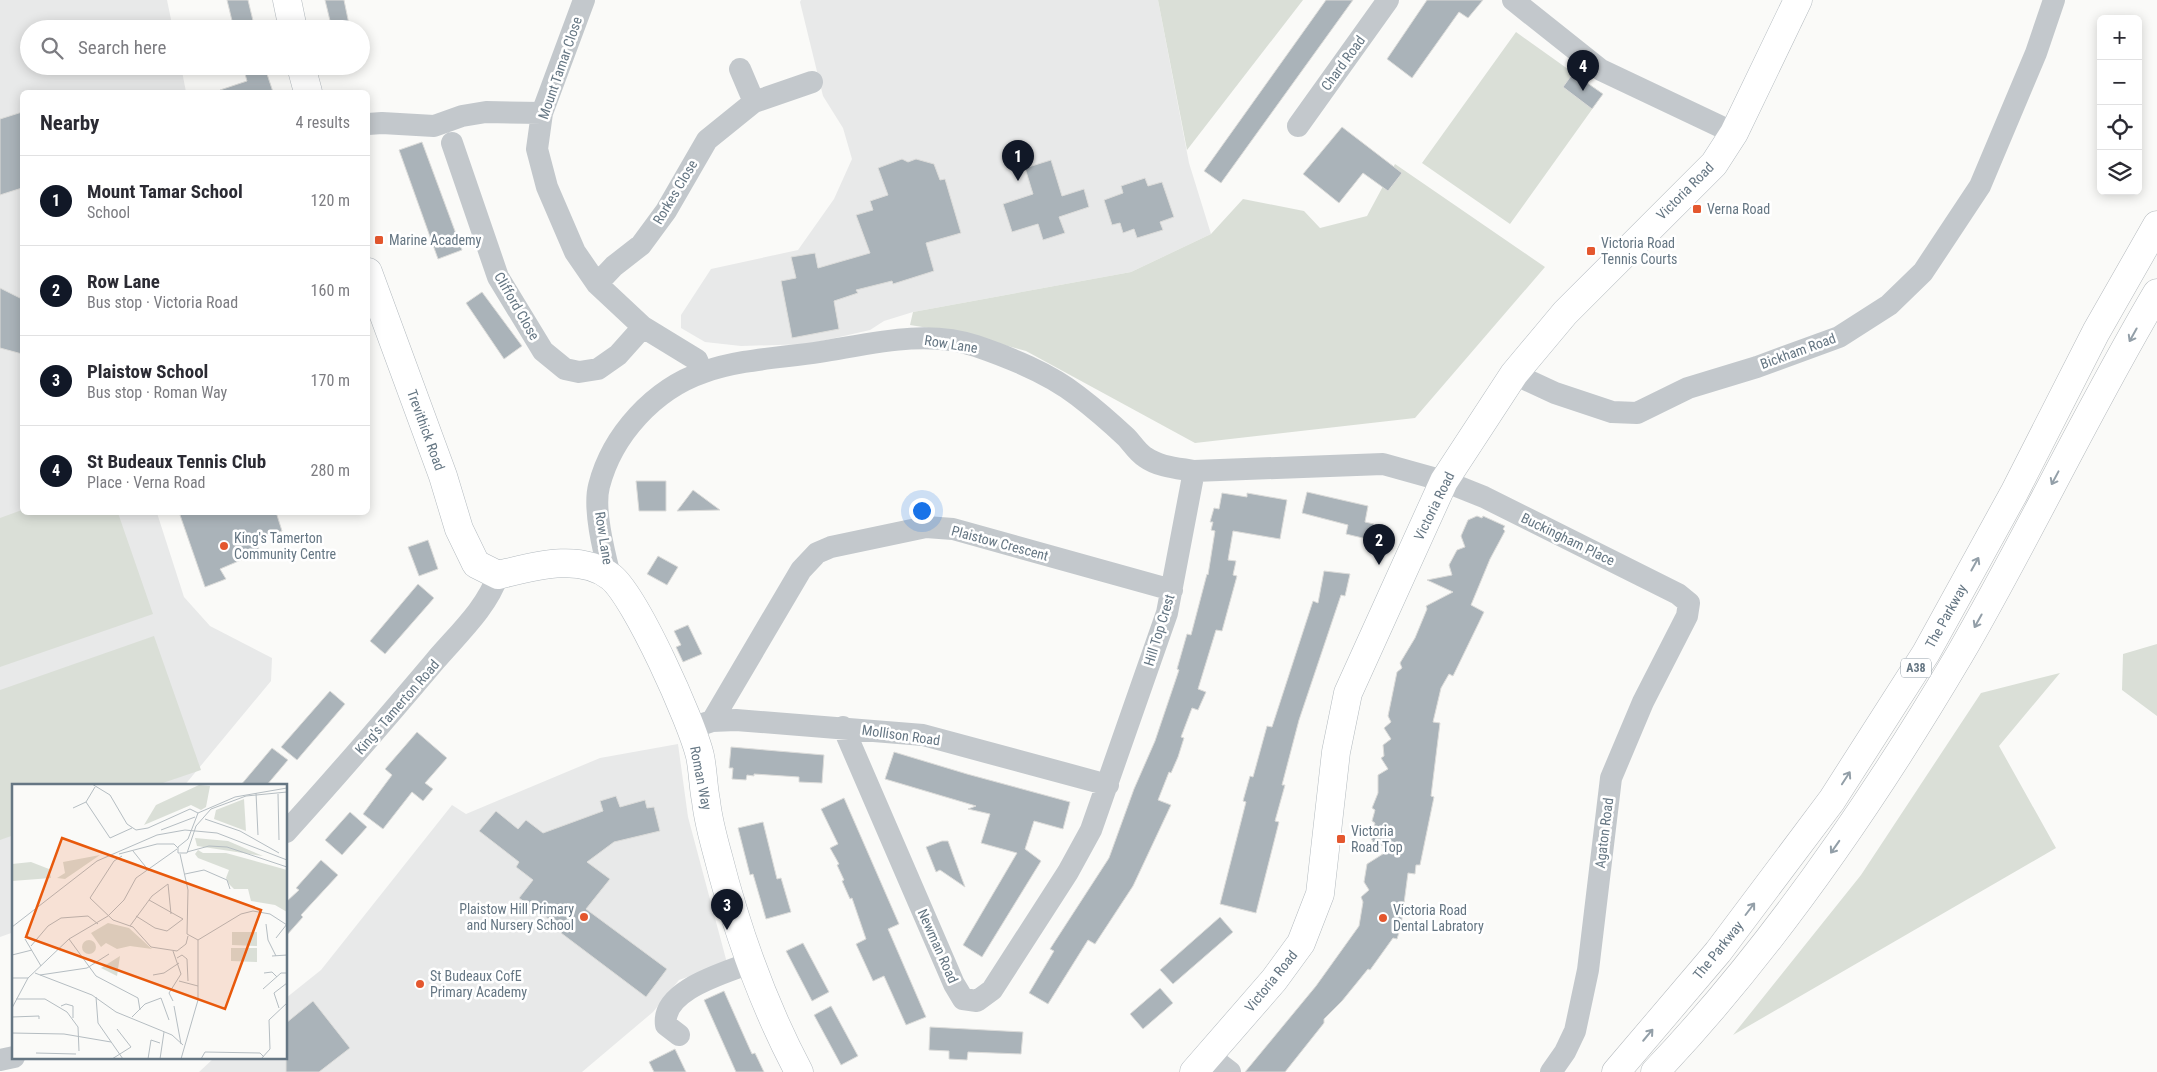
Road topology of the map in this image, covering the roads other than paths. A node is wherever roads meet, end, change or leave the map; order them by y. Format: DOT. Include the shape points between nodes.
graph roads {
  1 [pos="287,0"];
  2 [pos="584,0"];
  3 [pos="1388,0"];
  4 [pos="1513,0"];
  5 [pos="1798,0"];
  6 [pos="2054,0"];
  7 [pos="291,20"];
  8 [pos="740,69"];
  9 [pos="303,75"];
  10 [pos="812,82"];
  11 [pos="307,90"];
  12 [pos="754,102"];
  13 [pos="542,113"];
  14 [pos="370,124"];
  15 [pos="1298,126"];
  16 [pos="1734,134"];
  17 [pos="452,142"];
  18 [pos="2157,225"];
  19 [pos="370,277"];
  20 [pos="597,284"];
  21 [pos="2157,293"];
  22 [pos="643,327"];
  23 [pos="702,372"];
  24 [pos="1514,374"];
  25 [pos="1194,471"];
  26 [pos="1444,481"];
  27 [pos="498,575"];
  28 [pos="610,576"];
  29 [pos="1172,590"];
  30 [pos="1689,603"];
  31 [pos="701,725"];
  32 [pos="843,727"];
  33 [pos="1108,785"];
  34 [pos="288,830"];
  35 [pos="750,963"];
  36 [pos="680,1035"];
  37 [pos="1201,1063"];
  38 [pos="1617,1070"];
  39 [pos="799,1072"];
  40 [pos="1230,1072"];
  41 [pos="1551,1072"];
  42 [pos="1655,1072"];
  1 -- 7 [label="main road"];
  2 -- 13 [label="street, Mount Tamar Close"];
  3 -- 15 [label="street, Chard Road"];
  4 -- 16 [label="street" via="1601,70"];
  5 -- 16 [label="main road, Victoria Road"];
  6 -- 24 [label="street, Bickham Road" via="2036,53 1980,186 1923,272 1889,305 1839,337 1688,388 1636,413 1612,412 1555,393"];
  8 -- 12 [label="street"];
  9 -- 11 [label="main road"];
  10 -- 12 [label="street, Rorkes Close"];
  12 -- 20 [label="street, Rorkes Close" via="707,140 666,211 642,245"];
  13 -- 14 [label="street" via="486,112 434,126"];
  13 -- 20 [label="street, Mount Tamar Close" via="537,149 547,187 575,252"];
  16 -- 24 [label="main road, Victoria Road" via="1714,164 1565,313"];
  17 -- 22 [label="street, Clifford Close" via="498,277 543,351 565,369 578,372 598,369 618,355"];
  38 -- 18 [label="main road, The Parkway / A38, one-way" via="1718,952 1832,800 1895,702 1963,586 2096,332"];
  19 -- 27 [label="main road, Trevithick Road" via="443,476 459,529 476,564"];
  20 -- 22 [label="street, Mount Tamar Close"];
  21 -- 42 [label="main road, A38, one-way" via="1960,654 1887,773 1809,884 1739,975"];
  22 -- 23 [label="street, Mount Tamar Close" via="697,360"];
  23 -- 25 [label="street, Row Lane" via="735,363 877,341 928,339 974,345 1020,363 1076,394 1144,457 1163,465"];
  23 -- 28 [label="street, Row Lane" via="664,392 633,420 612,454 599,487 599,523"];
  24 -- 26 [label="main road, Victoria Road"];
  25 -- 26 [label="street, Row Lane" via="1383,464"];
  25 -- 29 [label="street, Hill Top Crest"];
  26 -- 30 [label="street, Buckingham Place" via="1484,497 1678,594"];
  26 -- 37 [label="main road, Victoria Road" via="1348,693 1336,752 1320,894 1301,943 1274,980"];
  27 -- 28 [label="main road, Roman Way" via="565,562 587,566"];
  27 -- 34 [label="street, King's Tamerton Road" via="476,613"];
  28 -- 31 [label="main road, Roman Way" via="625,591 659,657"];
  29 -- 31 [label="street, Plaistow Crescent" via="953,529 926,528 831,546 817,553 801,570"];
  29 -- 33 [label="street, Hill Top Crest"];
  30 -- 41 [label="street, Agaton Road" via="1688,616 1643,702 1611,778 1588,970 1575,1031"];
  31 -- 32 [label="street, Mollison Road" via="736,720"];
  31 -- 35 [label="main road, Roman Way" via="700,755 706,804"];
  32 -- 33 [label="street, Mollison Road" via="923,735"];
  32 -- 33 [label="street, Newman Road" via="963,999 977,1001 992,990 1068,872 1091,830"];
  35 -- 36 [label="street" via="689,988 675,1000 664,1017 666,1025"];
  35 -- 39 [label="main road, Roman Way"];
  37 -- 40 [label="street"];
}
